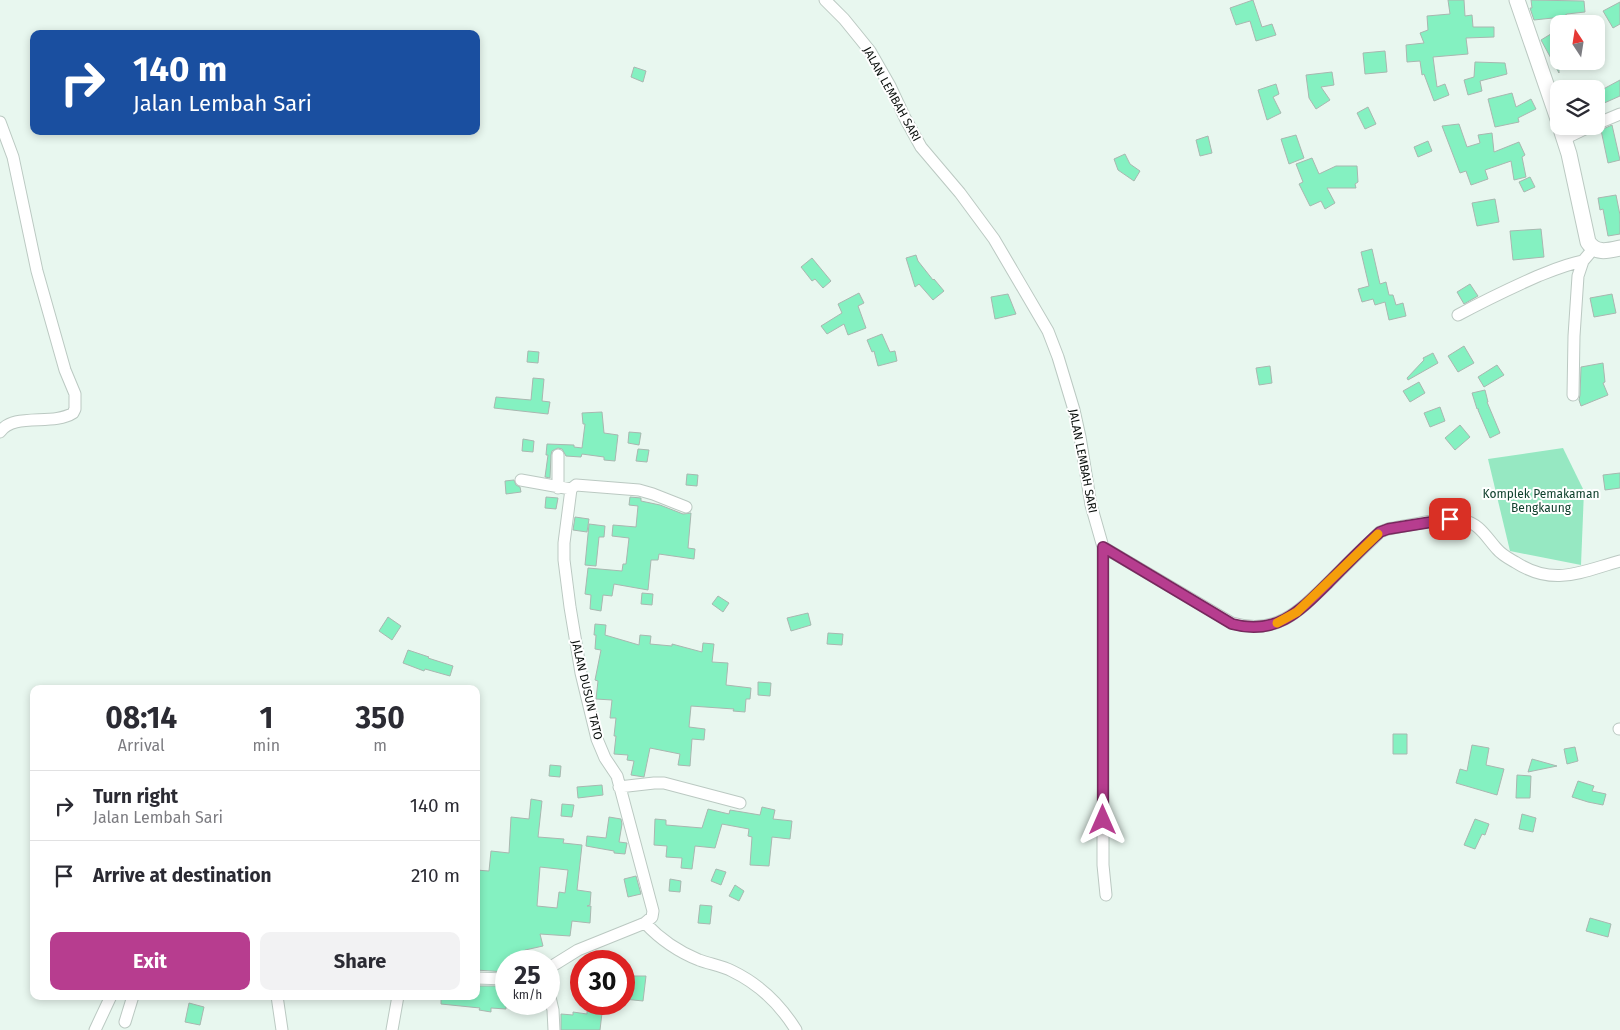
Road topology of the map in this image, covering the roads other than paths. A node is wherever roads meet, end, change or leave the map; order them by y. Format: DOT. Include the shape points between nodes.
graph roads {
  1 [pos="825,0"];
  2 [pos="1517,0"];
  3 [pos="1550,96"];
  4 [pos="1620,114"];
  5 [pos="1605,120"];
  6 [pos="0,122"];
  7 [pos="1563,135"];
  8 [pos="1594,248"];
  9 [pos="1620,248"];
  10 [pos="1582,261"];
  11 [pos="1458,315"];
  12 [pos="1573,395"];
  13 [pos="0,432"];
  14 [pos="558,455"];
  15 [pos="521,480"];
  16 [pos="558,488"];
  17 [pos="571,490"];
  18 [pos="686,507"];
  19 [pos="1103,547"];
  20 [pos="1620,560"];
  21 [pos="619,787"];
  22 [pos="740,803"];
  23 [pos="1106,895"];
  24 [pos="646,923"];
  25 [pos="560,961"];
  26 [pos="480,978"];
  27 [pos="495,978"];
  28 [pos="109,1000"];
  29 [pos="132,1000"];
  30 [pos="278,1000"];
  31 [pos="397,1000"];
  32 [pos="553,1015"];
  33 [pos="126,1022"];
  34 [pos="94,1030"];
  35 [pos="282,1030"];
  36 [pos="392,1030"];
  37 [pos="554,1030"];
  38 [pos="796,1030"];
  1 -- 19 [label="street, JALAN LEMBAH SARI" via="870,51 922,147 994,238 1048,331 1074,410 1091,505"];
  2 -- 3 [label="street"];
  4 -- 5 [label="street"];
  6 -- 13 [label="street" via="12,157 36,271 75,394 75,409 68,417 11,423"];
  7 -- 8 [label="street" via="1588,239"];
  8 -- 9 [label="street" via="1604,251"];
  8 -- 10 [label="street"];
  10 -- 11 [label="street" via="1522,283"];
  10 -- 12 [label="street" via="1576,290"];
  14 -- 16 [label="street"];
  15 -- 16 [label="street"];
  16 -- 17 [label="street"];
  17 -- 18 [label="street" via="576,485 630,489"];
  17 -- 21 [label="street, JALAN DUSUN TATO" via="564,552 573,626 597,739 617,776"];
  19 -- 20 [label="street" via="1232,624 1251,627 1271,625 1297,612 1380,532 1388,529 1462,519 1479,527 1507,558 1530,571 1549,576 1564,576"];
  19 -- 23 [label="street, JALAN LEMBAH SARI" via="1103,865"];
  21 -- 22 [label="street" via="664,783"];
  21 -- 24 [label="street, JALAN DUSUN TATO" via="653,909 652,917"];
  24 -- 25 [label="street" via="578,950"];
  24 -- 38 [label="street" via="661,938 697,959 730,970 751,982 769,995"];
  26 -- 27 [label="street"];
  28 -- 34 [label="street"];
  29 -- 33 [label="street"];
  30 -- 35 [label="street"];
  31 -- 36 [label="street"];
  32 -- 37 [label="street"];
}
